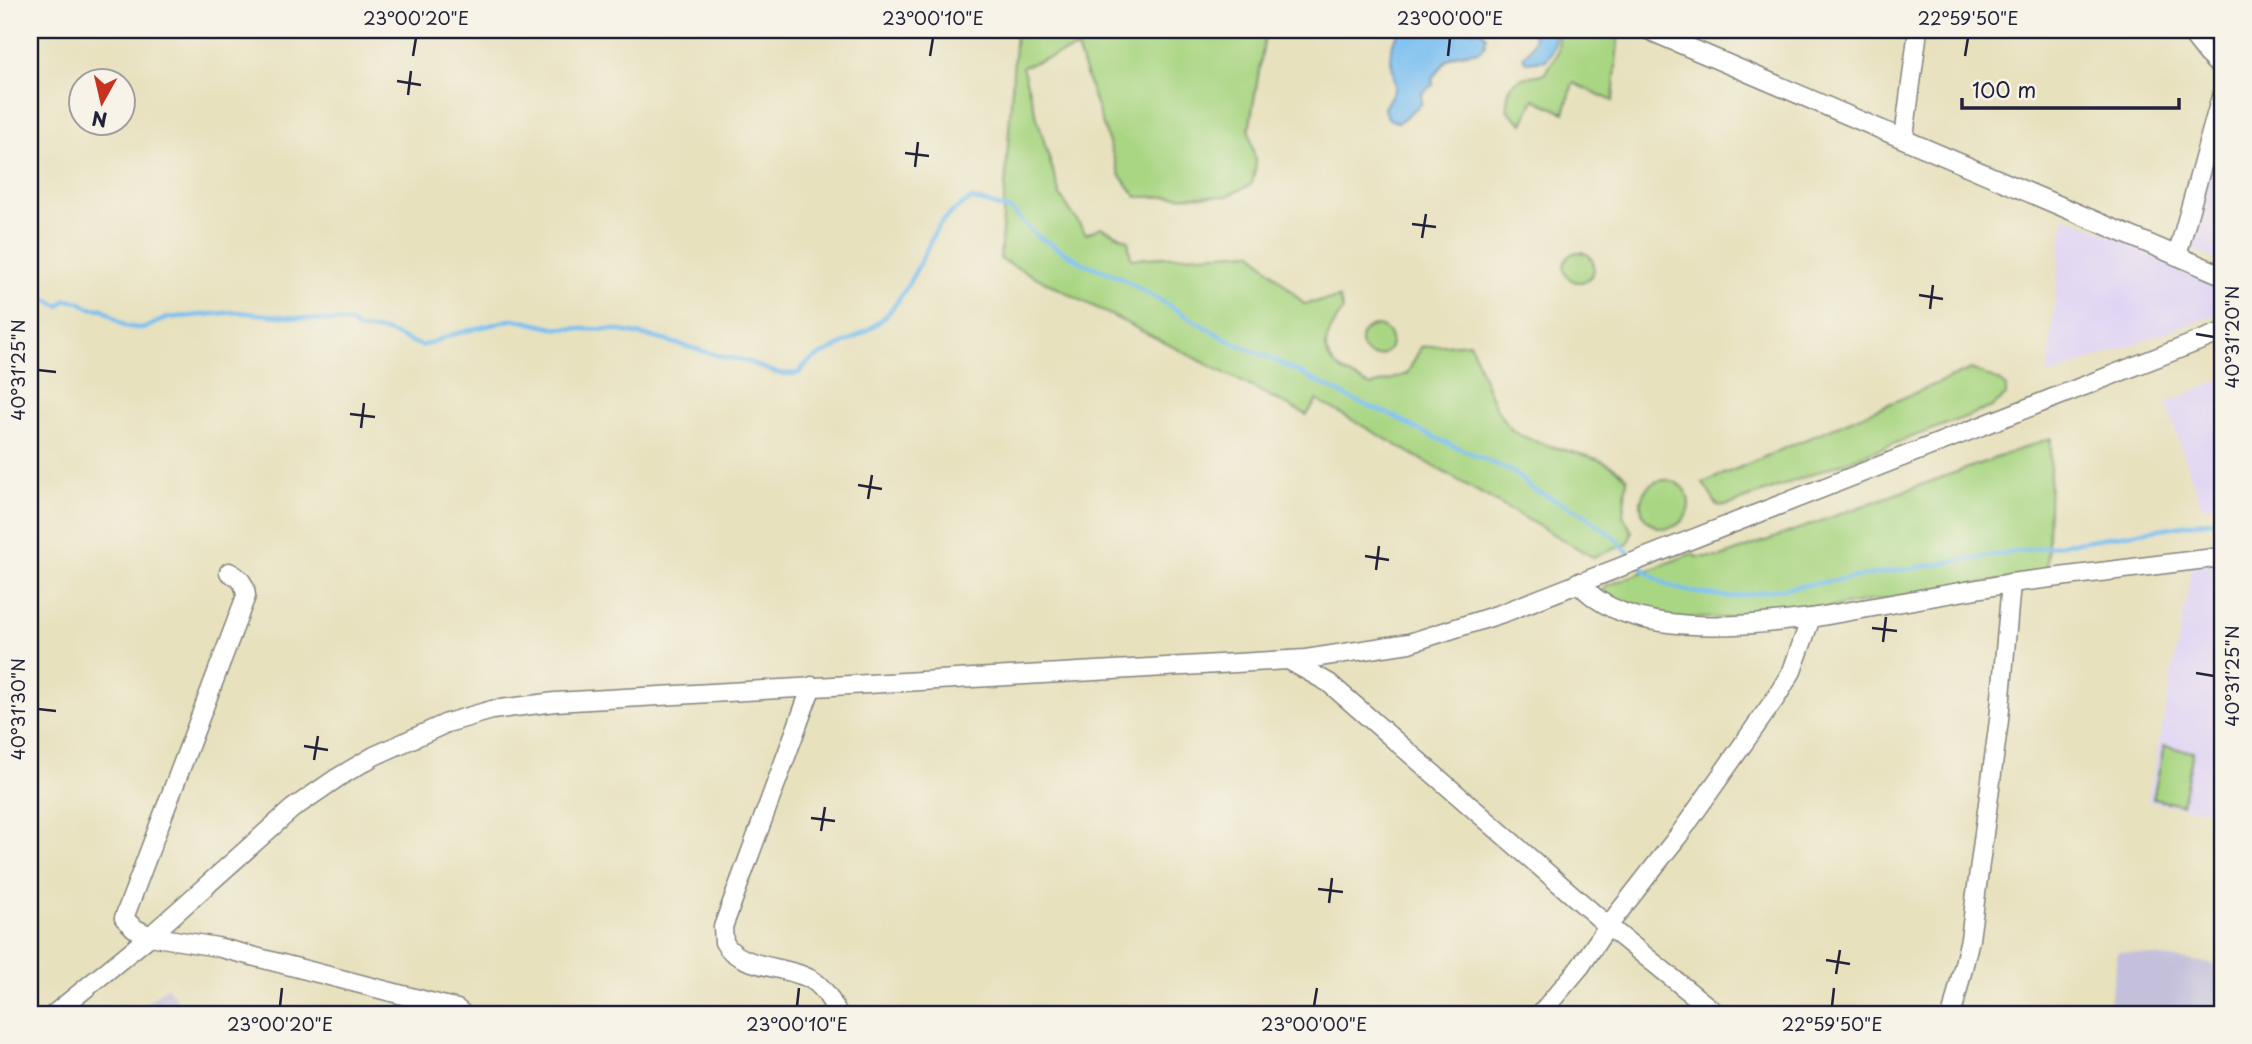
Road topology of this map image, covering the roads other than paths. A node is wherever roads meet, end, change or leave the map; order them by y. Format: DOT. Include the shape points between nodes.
graph roads {
  1 [pos="1648,30"];
  2 [pos="1918,30"];
  3 [pos="2194,30"];
  4 [pos="2222,69"];
  5 [pos="2222,93"];
  6 [pos="1904,137"];
  7 [pos="2177,256"];
  8 [pos="2222,275"];
  9 [pos="2222,332"];
  10 [pos="2222,558"];
  11 [pos="229,572"];
  12 [pos="1578,582"];
  13 [pos="2011,583"];
  14 [pos="1811,618"];
  15 [pos="1346,654"];
  16 [pos="1287,660"];
  17 [pos="812,687"];
  18 [pos="1340,692"];
  19 [pos="1608,926"];
  20 [pos="150,936"];
  21 [pos="54,1014"];
  22 [pos="463,1014"];
  23 [pos="838,1014"];
  24 [pos="1540,1014"];
  25 [pos="1717,1014"];
  26 [pos="1952,1014"];
  1 -- 6 [label="street"];
  2 -- 6 [label="street"];
  3 -- 4 [label="street" via="2193,36"];
  5 -- 7 [label="street"];
  6 -- 7 [label="street"];
  7 -- 8 [label="street"];
  9 -- 12 [label="street"];
  10 -- 13 [label="street"];
  11 -- 20 [label="street" via="246,587 246,596 124,918"];
  12 -- 14 [label="street" via="1601,603 1653,621 1762,624"];
  12 -- 15 [label="street" via="1472,624 1409,643"];
  13 -- 14 [label="street"];
  13 -- 26 [label="street" via="1999,720 1972,926"];
  14 -- 19 [label="street" via="1792,671 1777,695 1679,835"];
  15 -- 16 [label="street"];
  15 -- 18 [label="street" via="1337,673"];
  16 -- 17 [label="street"];
  16 -- 18 [label="street"];
  17 -- 20 [label="street" via="555,702 492,710 447,723 374,756 292,809"];
  17 -- 23 [label="street" via="723,927 724,942 738,957 811,980 827,993"];
  18 -- 19 [label="street"];
  19 -- 24 [label="street"];
  19 -- 25 [label="street"];
  20 -- 21 [label="street"];
  20 -- 22 [label="street" via="217,947"];
}
